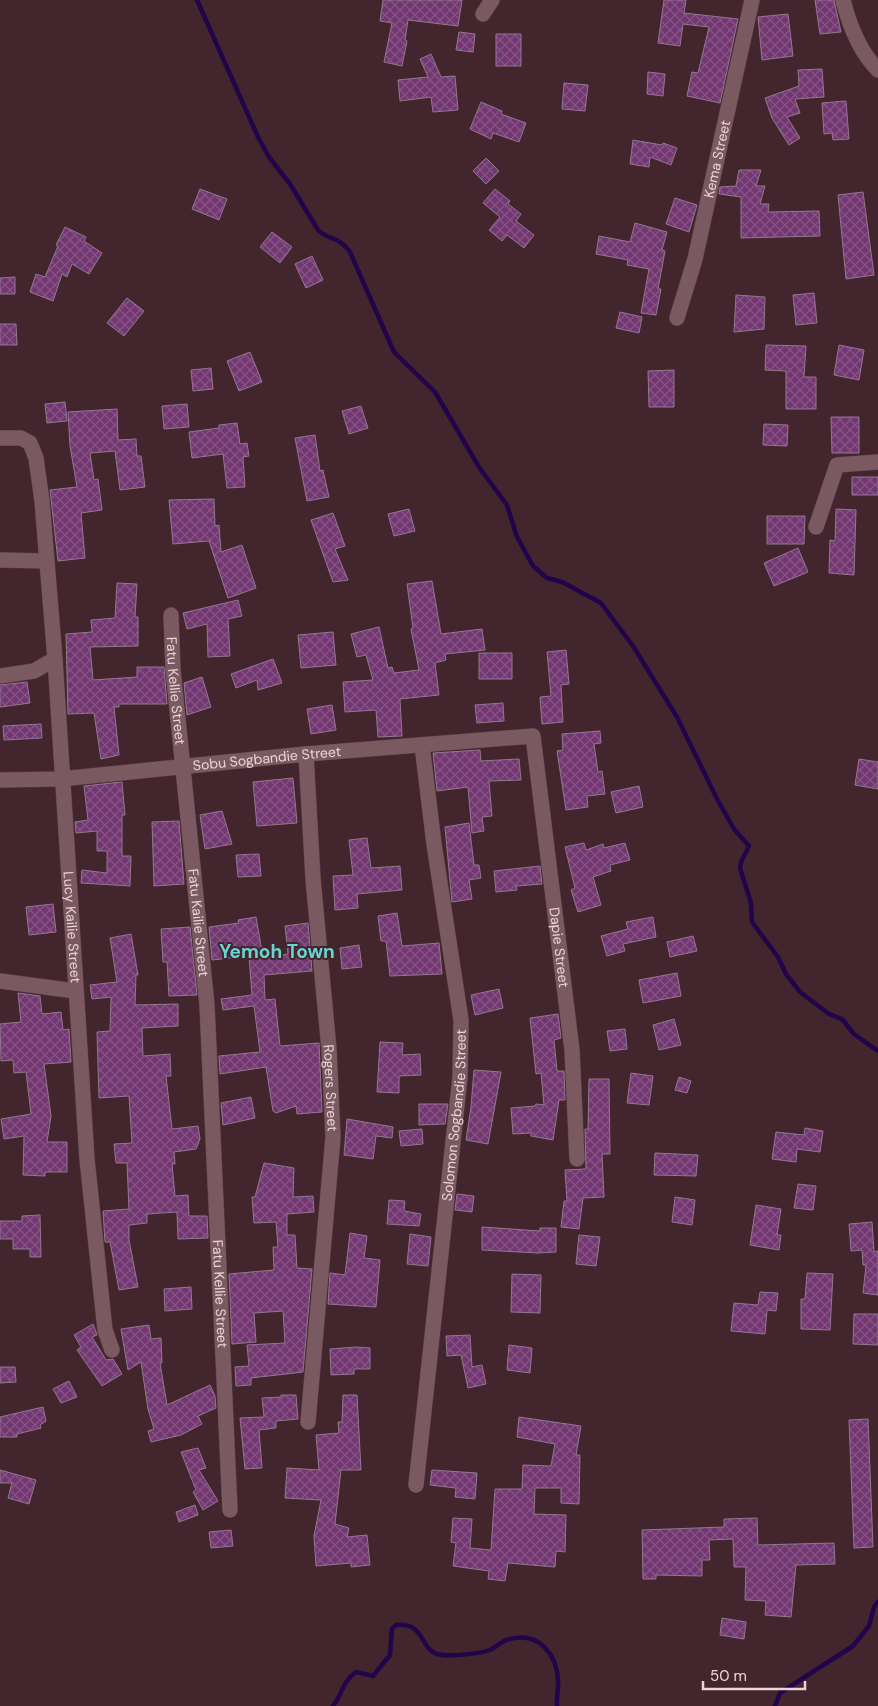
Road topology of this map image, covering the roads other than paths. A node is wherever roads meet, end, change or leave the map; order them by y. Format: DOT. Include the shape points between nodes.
graph roads {
  1 [pos="492,0"];
  2 [pos="752,0"];
  3 [pos="843,0"];
  4 [pos="482,14"];
  5 [pos="878,70"];
  6 [pos="677,318"];
  7 [pos="0,438"];
  8 [pos="878,462"];
  9 [pos="816,527"];
  10 [pos="0,560"];
  11 [pos="47,561"];
  12 [pos="171,615"];
  13 [pos="55,659"];
  14 [pos="0,676"];
  15 [pos="533,736"];
  16 [pos="422,745"];
  17 [pos="306,754"];
  18 [pos="184,768"];
  19 [pos="61,779"];
  20 [pos="0,780"];
  21 [pos="0,981"];
  22 [pos="75,991"];
  23 [pos="209,1078"];
  24 [pos="577,1159"];
  25 [pos="112,1350"];
  26 [pos="308,1422"];
  27 [pos="416,1485"];
  28 [pos="230,1510"];
  1 -- 4 [label="street"];
  2 -- 6 [label="street, Kema Street" via="695,259"];
  3 -- 5 [label="street" via="849,22"];
  7 -- 11 [label="street, Lucy Kailie Street" via="22,438 30,443 36,458"];
  8 -- 9 [label="street" via="837,466"];
  10 -- 11 [label="street"];
  11 -- 13 [label="street, Lucy Kailie Street"];
  12 -- 18 [label="street, Fatu Kellie Street" via="173,670"];
  13 -- 14 [label="street" via="34,671"];
  13 -- 19 [label="street, Lucy Kailie Street"];
  15 -- 16 [label="street, Sobu Sogbandie Street"];
  15 -- 24 [label="street, Dapie Street" via="572,1050"];
  16 -- 17 [label="street, Sobu Sogbandie Street"];
  16 -- 27 [label="street, Solomon Sogbandie Street" via="461,1020 460,1067"];
  17 -- 18 [label="street, Sobu Sogbandie Street"];
  17 -- 26 [label="street, Rogers Street" via="333,1137"];
  18 -- 19 [label="street, Sobu Sogbandie Street"];
  18 -- 23 [label="street, Fatu Kailie Street" via="207,1005"];
  19 -- 20 [label="street, Sobu Sogbandie Street"];
  19 -- 22 [label="street, Lucy Kailie Street"];
  21 -- 22 [label="street"];
  22 -- 25 [label="street, Lucy Kailie Street" via="87,1159 105,1330"];
  23 -- 28 [label="street, Fatu Kellie Street"];
}
